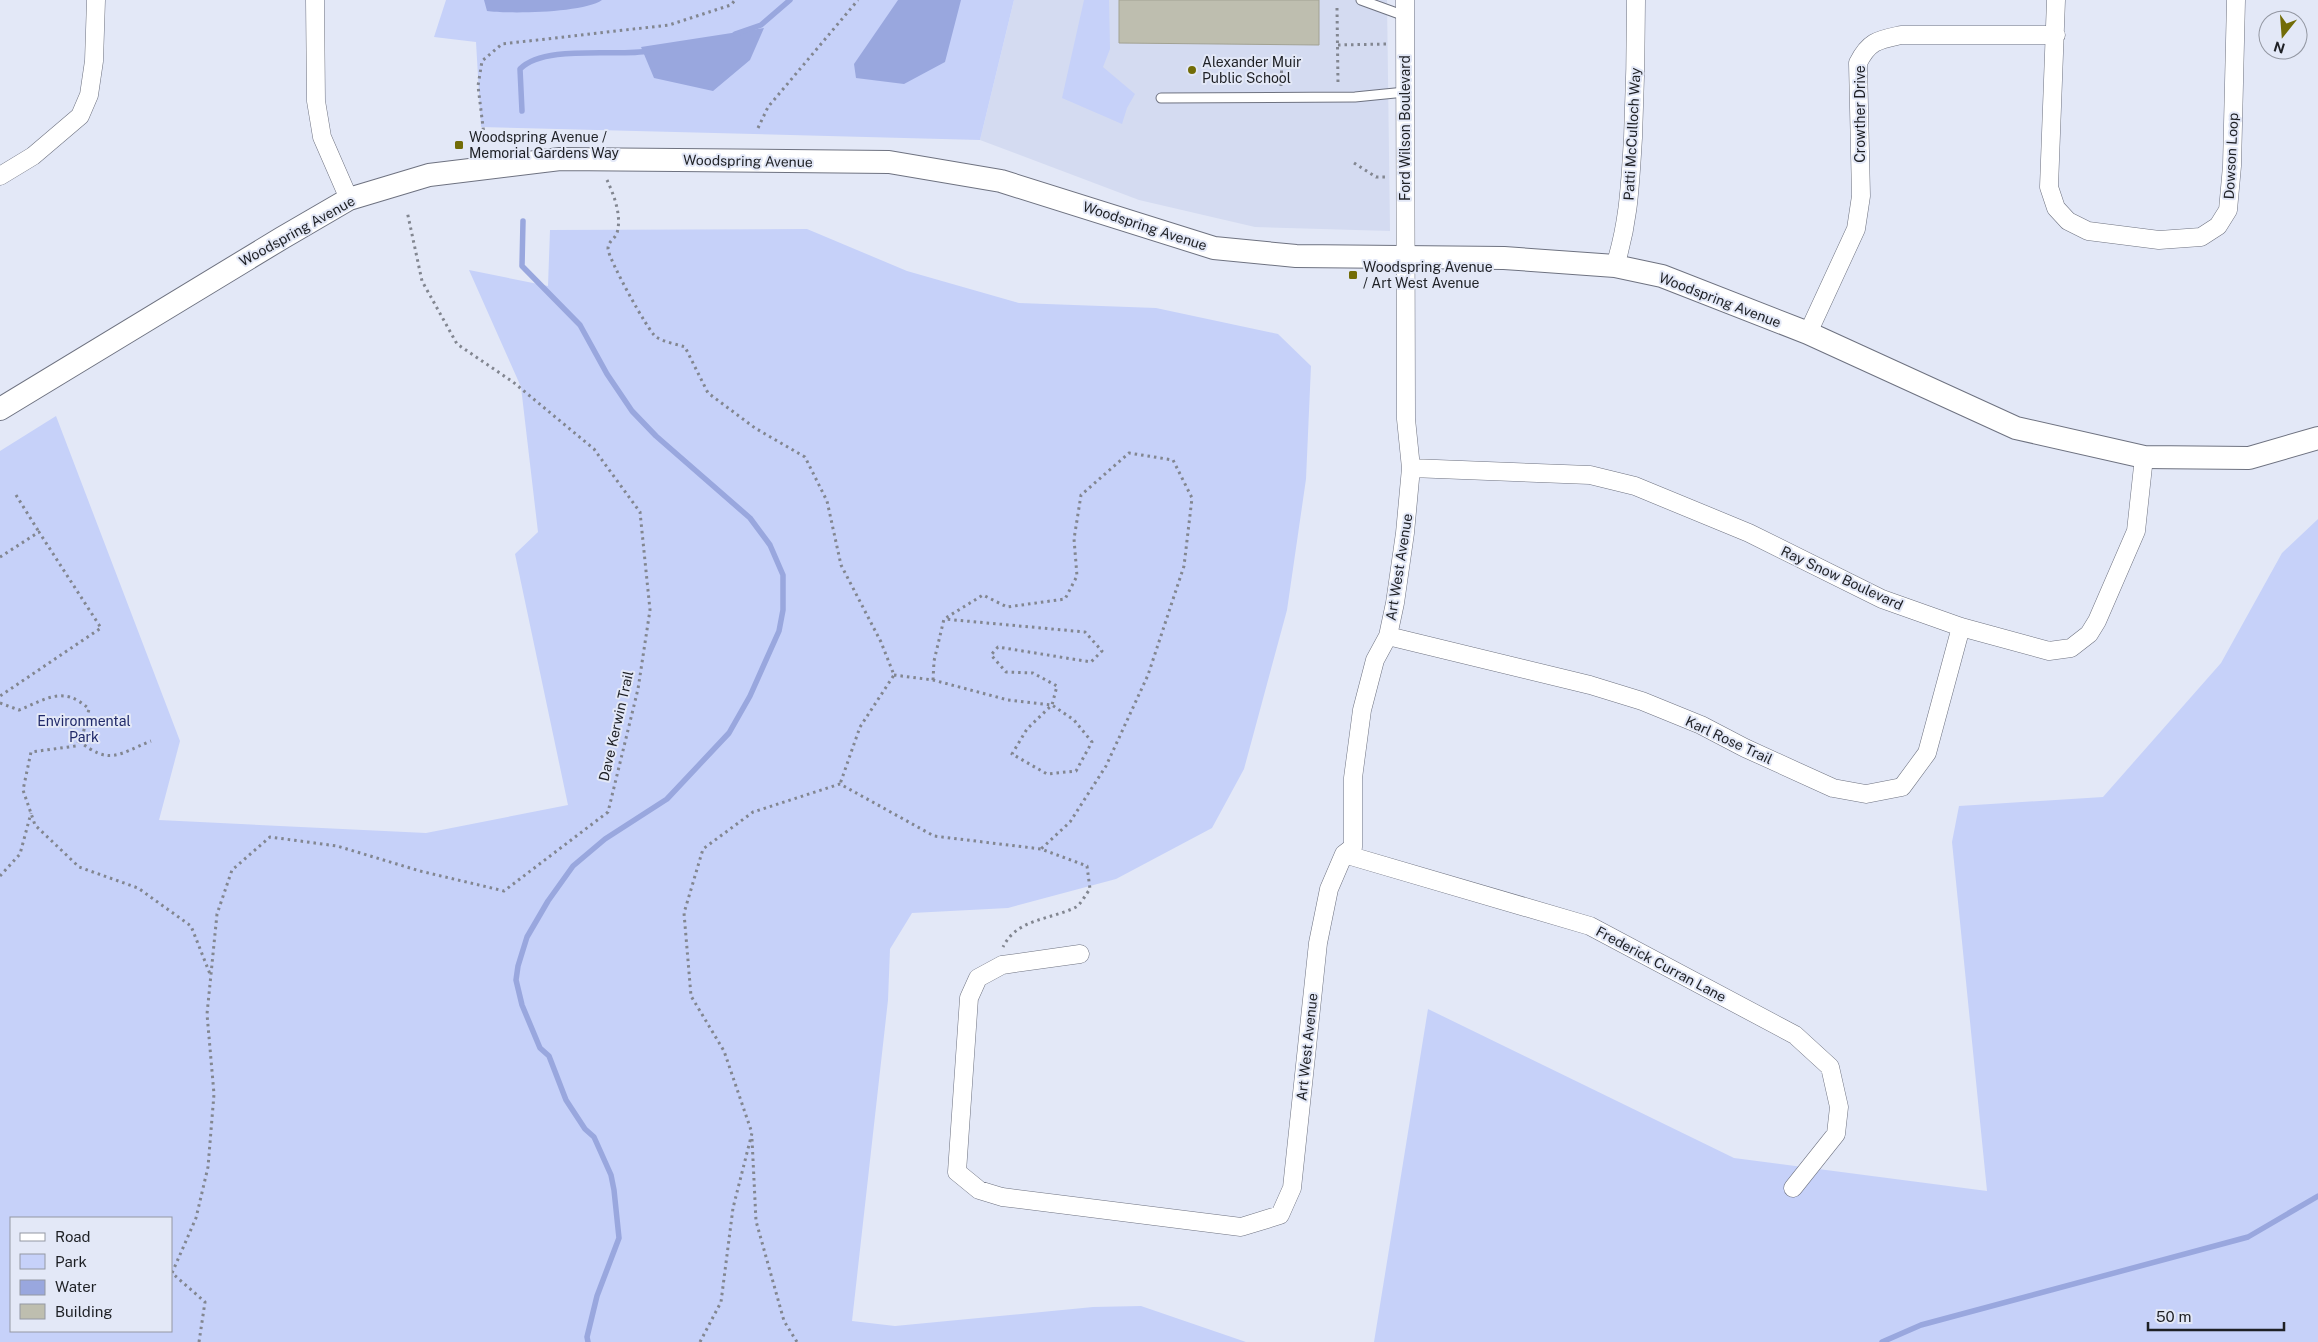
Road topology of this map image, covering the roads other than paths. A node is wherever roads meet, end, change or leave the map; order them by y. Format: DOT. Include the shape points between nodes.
graph roads {
  1 [pos="96,0"];
  2 [pos="315,0"];
  3 [pos="1361,0"];
  4 [pos="1636,0"];
  5 [pos="2056,0"];
  6 [pos="2236,0"];
  7 [pos="1405,8"];
  8 [pos="2056,35"];
  9 [pos="1405,92"];
  10 [pos="1161,98"];
  11 [pos="0,176"];
  12 [pos="349,199"];
  13 [pos="1404,256"];
  14 [pos="1615,266"];
  15 [pos="1808,333"];
  16 [pos="0,409"];
  17 [pos="2318,438"];
  18 [pos="2144,457"];
  19 [pos="1411,468"];
  20 [pos="1961,627"];
  21 [pos="1388,636"];
  22 [pos="1344,854"];
  23 [pos="1080,954"];
  24 [pos="1793,1188"];
  1 -- 11 [label="street" via="90,95 80,116 33,156"];
  2 -- 12 [label="street" via="316,101 322,137"];
  3 -- 7 [label="lane"];
  4 -- 14 [label="street, Patti McCulloch Way" via="1630,195 1626,232"];
  5 -- 8 [label="street, Dowson Loop"];
  6 -- 8 [label="street, Dowson Loop" via="2228,210 2218,226 2201,236 2159,240 2088,231 2068,221 2056,208 2049,187"];
  7 -- 9 [label="street, Ford Wilson Boulevard"];
  8 -- 15 [label="street, Crowther Drive" via="1901,35 1876,40 1864,52 1858,63 1861,196 1856,229"];
  9 -- 10 [label="lane" via="1355,97"];
  9 -- 13 [label="street, Ford Wilson Boulevard"];
  12 -- 13 [label="street, Woodspring Avenue" via="429,174 560,159 889,162 1002,181 1214,248 1296,256"];
  12 -- 16 [label="street, Woodspring Avenue"];
  13 -- 14 [label="street, Woodspring Avenue" via="1504,258"];
  13 -- 19 [label="street, Art West Avenue" via="1406,419"];
  14 -- 15 [label="street, Woodspring Avenue" via="1662,276"];
  15 -- 18 [label="street, Woodspring Avenue" via="2016,428"];
  17 -- 18 [label="street, Woodspring Avenue" via="2249,458"];
  18 -- 20 [label="street, Ray Snow Boulevard" via="2136,531 2098,621 2089,634 2071,648 2049,651"];
  19 -- 20 [label="street, Ray Snow Boulevard" via="1590,475 1635,486 1749,533 1882,599"];
  19 -- 21 [label="street, Art West Avenue" via="1405,533"];
  20 -- 21 [label="street, Karl Rose Trail" via="1927,753 1902,787 1866,794 1833,788 1701,725 1642,701 1590,685"];
  21 -- 22 [label="street, Art West Avenue" via="1375,660 1362,710 1353,778 1353,847"];
  22 -- 23 [label="street, Art West Avenue" via="1330,889 1318,944 1292,1188 1280,1214 1241,1226 1002,1197 979,1190 957,1172 969,998 978,978 1002,965"];
  22 -- 24 [label="street, Frederick Curran Lane" via="1590,926 1795,1035 1830,1067 1839,1107 1836,1134"];
}
